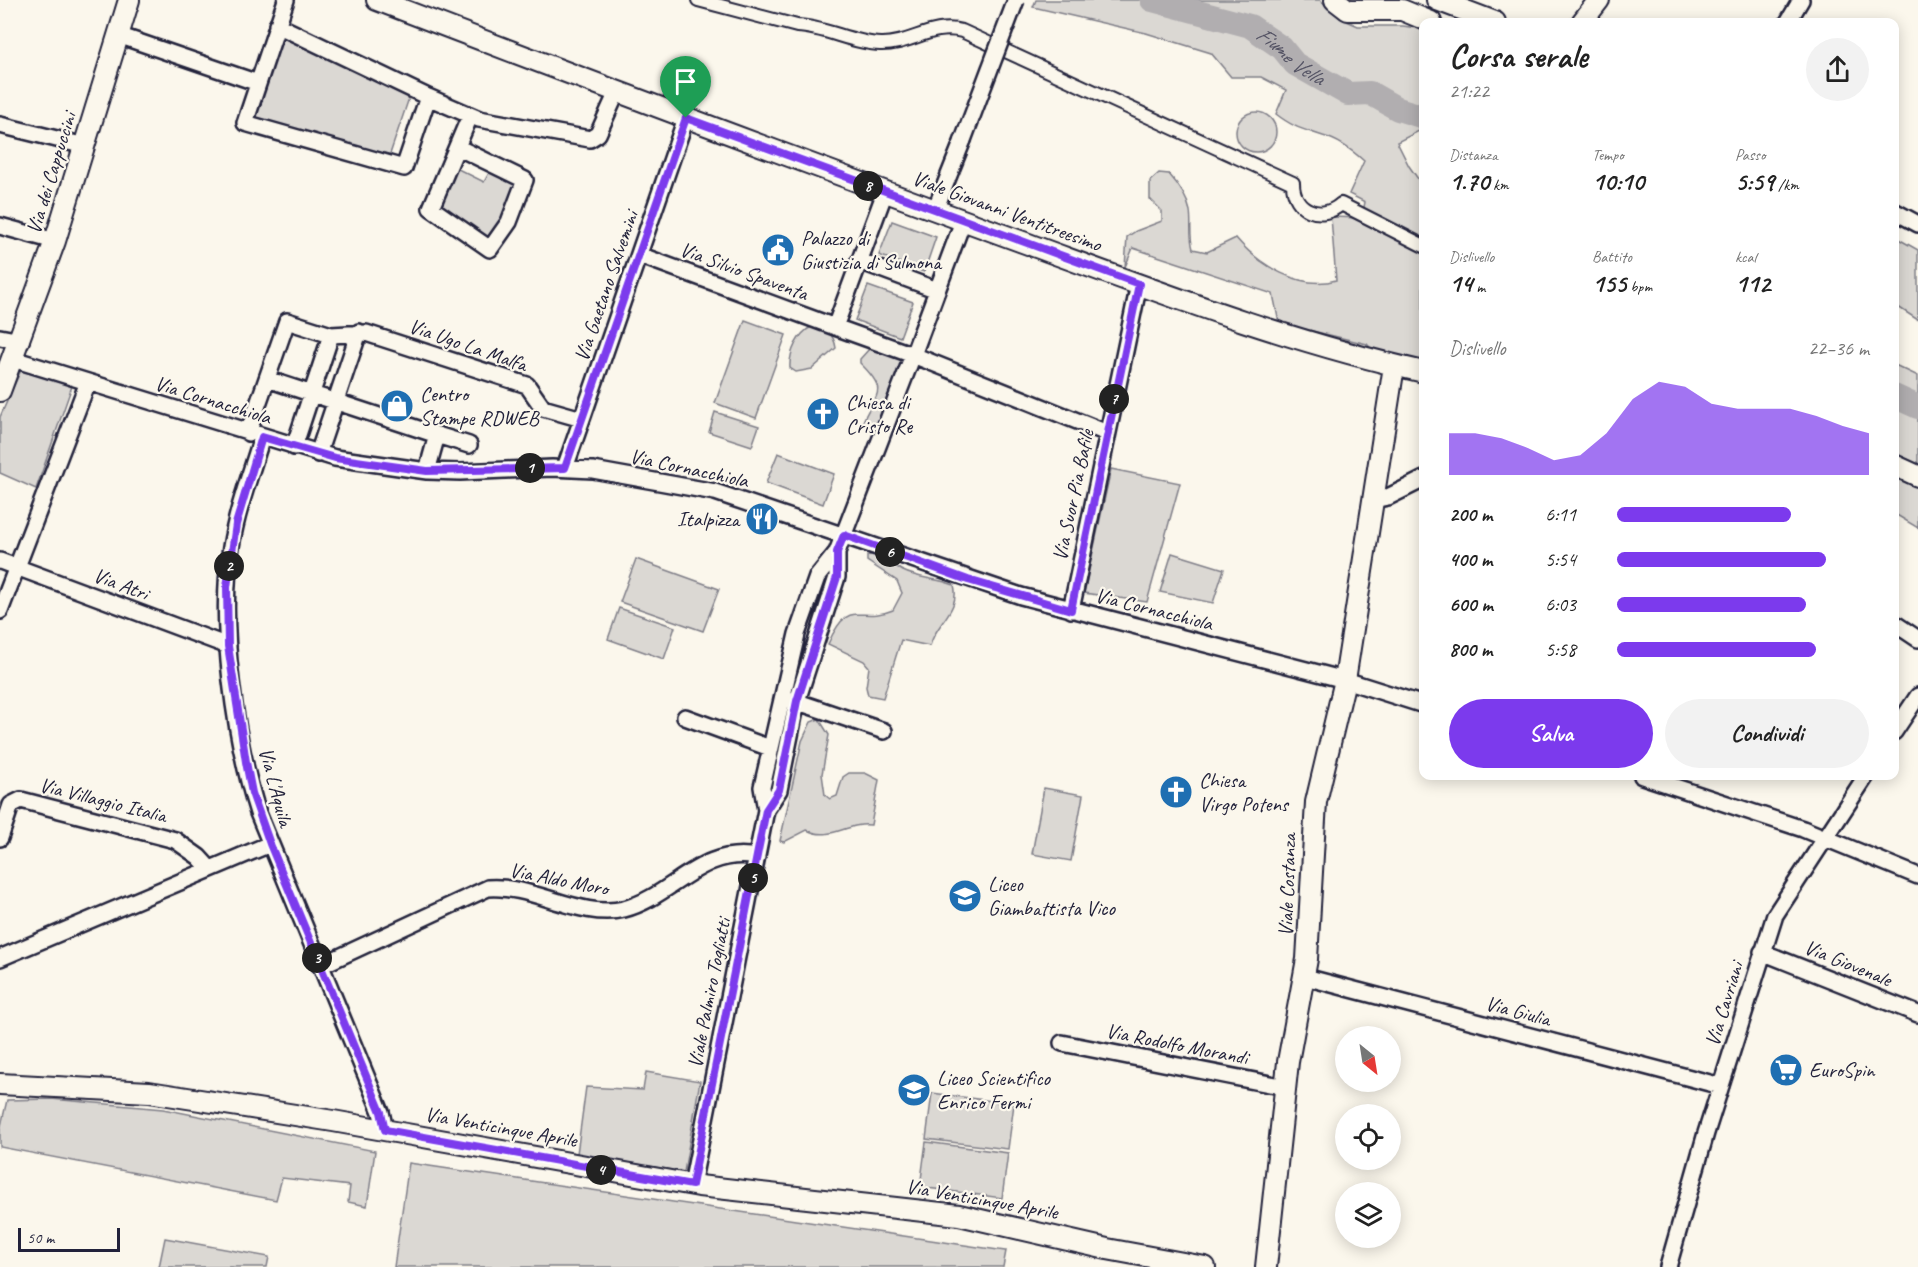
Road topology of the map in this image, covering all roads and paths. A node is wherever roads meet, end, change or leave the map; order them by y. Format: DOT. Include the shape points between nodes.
graph roads {
  1 [pos="129,0"];
  2 [pos="286,0"];
  3 [pos="377,0"];
  4 [pos="698,0"];
  5 [pos="1016,0"];
  6 [pos="1336,0"];
  7 [pos="1437,0"];
  8 [pos="1599,0"];
  9 [pos="1801,0"];
  10 [pos="1421,18"];
  11 [pos="1484,18"];
  12 [pos="1585,18"];
  13 [pos="1790,18"];
  14 [pos="277,25"];
  15 [pos="118,35"];
  16 [pos="258,83"];
  17 [pos="617,92"];
  18 [pos="428,97"];
  19 [pos="470,116"];
  20 [pos="686,118"];
  21 [pos="0,125"];
  22 [pos="85,146"];
  23 [pos="457,147"];
  24 [pos="885,192"];
  25 [pos="935,210"];
  26 [pos="1899,214"];
  27 [pos="963,221"];
  28 [pos="1918,224"];
  29 [pos="0,226"];
  30 [pos="55,241"];
  31 [pos="1419,243"];
  32 [pos="639,255"];
  33 [pos="859,261"];
  34 [pos="1139,284"];
  35 [pos="937,290"];
  36 [pos="835,327"];
  37 [pos="359,332"];
  38 [pos="331,335"];
  39 [pos="0,337"];
  40 [pos="17,350"];
  41 [pos="913,355"];
  42 [pos="1394,366"];
  43 [pos="1419,371"];
  44 [pos="267,379"];
  45 [pos="88,382"];
  46 [pos="0,391"];
  47 [pos="311,394"];
  48 [pos="336,402"];
  49 [pos="582,419"];
  50 [pos="1107,432"];
  51 [pos="255,435"];
  52 [pos="437,435"];
  53 [pos="469,445"];
  54 [pos="294,447"];
  55 [pos="318,454"];
  56 [pos="1899,467"];
  57 [pos="565,468"];
  58 [pos="427,471"];
  59 [pos="1918,476"];
  60 [pos="1419,481"];
  61 [pos="1373,500"];
  62 [pos="844,535"];
  63 [pos="837,552"];
  64 [pos="0,561"];
  65 [pos="18,567"];
  66 [pos="1071,610"];
  67 [pos="0,611"];
  68 [pos="1899,626"];
  69 [pos="1918,639"];
  70 [pos="228,646"];
  71 [pos="1345,680"];
  72 [pos="1918,696"];
  73 [pos="781,697"];
  74 [pos="797,701"];
  75 [pos="1419,703"];
  76 [pos="685,717"];
  77 [pos="1899,724"];
  78 [pos="884,731"];
  79 [pos="770,748"];
  80 [pos="1654,780"];
  81 [pos="1863,780"];
  82 [pos="766,810"];
  83 [pos="1825,837"];
  84 [pos="0,838"];
  85 [pos="270,844"];
  86 [pos="757,857"];
  87 [pos="210,869"];
  88 [pos="1918,876"];
  89 [pos="1762,952"];
  90 [pos="0,958"];
  91 [pos="320,966"];
  92 [pos="1305,977"];
  93 [pos="1918,1014"];
  94 [pos="1062,1043"];
  95 [pos="0,1084"];
  96 [pos="1721,1086"];
  97 [pos="1285,1087"];
  98 [pos="385,1130"];
  99 [pos="692,1185"];
  100 [pos="1268,1266"];
  101 [pos="1205,1267"];
  102 [pos="1668,1267"];
  1 -- 15 [label="street, Via dei Cappuccini"];
  2 -- 14 [label="street"];
  3 -- 17 [label="street, Viale Giovanni Ventitreesimo"];
  4 -- 31 [label="street" via="879,44 942,27 962,31 1293,183 1300,205 1313,213 1328,213 1341,204"];
  5 -- 25 [label="street, bridge"];
  6 -- 10 [label="street" via="1348,10 1402,10"];
  7 -- 11 [label="street"];
  8 -- 12 [label="street"];
  9 -- 13 [label="street"];
  14 -- 16 [label="street"];
  14 -- 18 [label="street"];
  15 -- 16 [label="street"];
  15 -- 22 [label="street, Via dei Cappuccini"];
  16 -- 18 [label="street" via="245,123 404,168"];
  17 -- 19 [label="street" via="598,134 590,139"];
  17 -- 20 [label="street, Viale Giovanni Ventitreesimo"];
  18 -- 19 [label="street"];
  19 -- 23 [label="street"];
  20 -- 24 [label="street, Viale Giovanni Ventitreesimo"];
  20 -- 32 [label="street, Via Gaetano Salvemini"];
  21 -- 22 [label="street"];
  22 -- 30 [label="street, Via dei Cappuccini"];
  23 -- 23 [label="street" via="431,208 490,249 509,222 525,180"];
  24 -- 25 [label="street, Viale Giovanni Ventitreesimo"];
  24 -- 33 [label="street"];
  25 -- 27 [label="street, Viale Giovanni Ventitreesimo"];
  26 -- 28 [label="street"];
  27 -- 34 [label="street, Viale Giovanni Ventitreesimo"];
  27 -- 35 [label="street, Viale Palmiro Togliatti"];
  29 -- 30 [label="street"];
  30 -- 40 [label="street, Via dei Cappuccini"];
  32 -- 36 [label="street, Via Silvio Spaventa"];
  32 -- 49 [label="street, Via Gaetano Salvemini"];
  33 -- 35 [label="street"];
  33 -- 36 [label="street"];
  34 -- 42 [label="street, Viale Giovanni Ventitreesimo" via="1287,338"];
  34 -- 50 [label="street, Via Suor Pia Bafile"];
  35 -- 41 [label="street, Viale Palmiro Togliatti"];
  36 -- 41 [label="street, Via Silvio Spaventa"];
  37 -- 38 [label="street, Via Ugo La Malfa"];
  37 -- 48 [label="street"];
  37 -- 49 [label="street, Via Ugo La Malfa" via="527,384 543,408"];
  38 -- 44 [label="street, Via L'Aquila" via="287,321"];
  38 -- 47 [label="street"];
  39 -- 40 [label="street, Via Cornacchiola"];
  40 -- 45 [label="street, Via Cornacchiola"];
  40 -- 46 [label="street, Via dei Cappuccini"];
  41 -- 50 [label="street, Via Silvio Spaventa"];
  41 -- 62 [label="street, Viale Palmiro Togliatti"];
  42 -- 43 [label="street, Viale Giovanni Ventitreesimo"];
  42 -- 61 [label="street, Viale Costanza"];
  44 -- 47 [label="street"];
  44 -- 51 [label="street, Via L'Aquila"];
  45 -- 51 [label="street, Via Cornacchiola"];
  45 -- 65 [label="street"];
  47 -- 48 [label="street"];
  47 -- 54 [label="street"];
  48 -- 52 [label="street"];
  48 -- 55 [label="street"];
  49 -- 57 [label="street, Via Gaetano Salvemini"];
  50 -- 66 [label="street, Via Suor Pia Bafile"];
  51 -- 54 [label="street, Via Cornacchiola"];
  51 -- 70 [label="street, Via L'Aquila" via="231,547"];
  52 -- 53 [label="street"];
  52 -- 58 [label="street"];
  54 -- 55 [label="street, Via Cornacchiola"];
  55 -- 58 [label="street, Via Cornacchiola"];
  56 -- 59 [label="street"];
  57 -- 58 [label="street, Via Cornacchiola"];
  57 -- 62 [label="street, Via Cornacchiola" via="624,474 715,492"];
  60 -- 61 [label="street" via="1388,497"];
  61 -- 71 [label="street, Viale Costanza"];
  62 -- 63 [label="street, Viale Palmiro Togliatti"];
  62 -- 66 [label="street, Via Cornacchiola" via="968,580"];
  63 -- 73 [label="street, Viale Palmiro Togliatti" via="817,578"];
  63 -- 74 [label="street, Viale Palmiro Togliatti" via="837,577"];
  64 -- 65 [label="street, Via Atri"];
  65 -- 67 [label="street"];
  65 -- 70 [label="street, Via Atri"];
  66 -- 71 [label="street, Via Cornacchiola"];
  68 -- 69 [label="street"];
  70 -- 85 [label="street, Via L'Aquila" via="248,778"];
  71 -- 75 [label="street, Via Cornacchiola"];
  71 -- 92 [label="street, Viale Costanza" via="1316,802"];
  72 -- 77 [label="street"];
  73 -- 74 [label="street"];
  73 -- 79 [label="street, Viale Palmiro Togliatti"];
  74 -- 78 [label="street"];
  74 -- 82 [label="street, Viale Palmiro Togliatti" via="779,790"];
  76 -- 79 [label="street"];
  79 -- 82 [label="street, Viale Palmiro Togliatti" via="762,787"];
  80 -- 83 [label="street"];
  81 -- 83 [label="street, Via Cavriani"];
  82 -- 86 [label="street, Viale Palmiro Togliatti"];
  83 -- 88 [label="street"];
  83 -- 89 [label="street, Via Cavriani" via="1774,915"];
  84 -- 87 [label="street, Via Villaggio Italia" via="11,805 21,800 175,840"];
  85 -- 87 [label="street"];
  85 -- 91 [label="street, Via L'Aquila"];
  86 -- 91 [label="street, Via Aldo Moro" via="736,854 712,860 634,905 617,910 598,910 488,888"];
  86 -- 99 [label="street, Viale Palmiro Togliatti"];
  87 -- 90 [label="street"];
  89 -- 93 [label="street, Via Giovenale"];
  89 -- 96 [label="street, Via Cavriani"];
  91 -- 98 [label="street, Via L'Aquila"];
  92 -- 96 [label="street, Via Giulia"];
  92 -- 97 [label="street, Viale Costanza"];
  94 -- 97 [label="street, Via Rodolfo Morandi"];
  95 -- 98 [label="street, Via Venticinque Aprile" via="149,1092"];
  96 -- 102 [label="street, Via Cavriani"];
  97 -- 100 [label="street, Viale Costanza"];
  98 -- 99 [label="street, Via Venticinque Aprile"];
  99 -- 101 [label="street, Via Venticinque Aprile" via="959,1215"];
}
